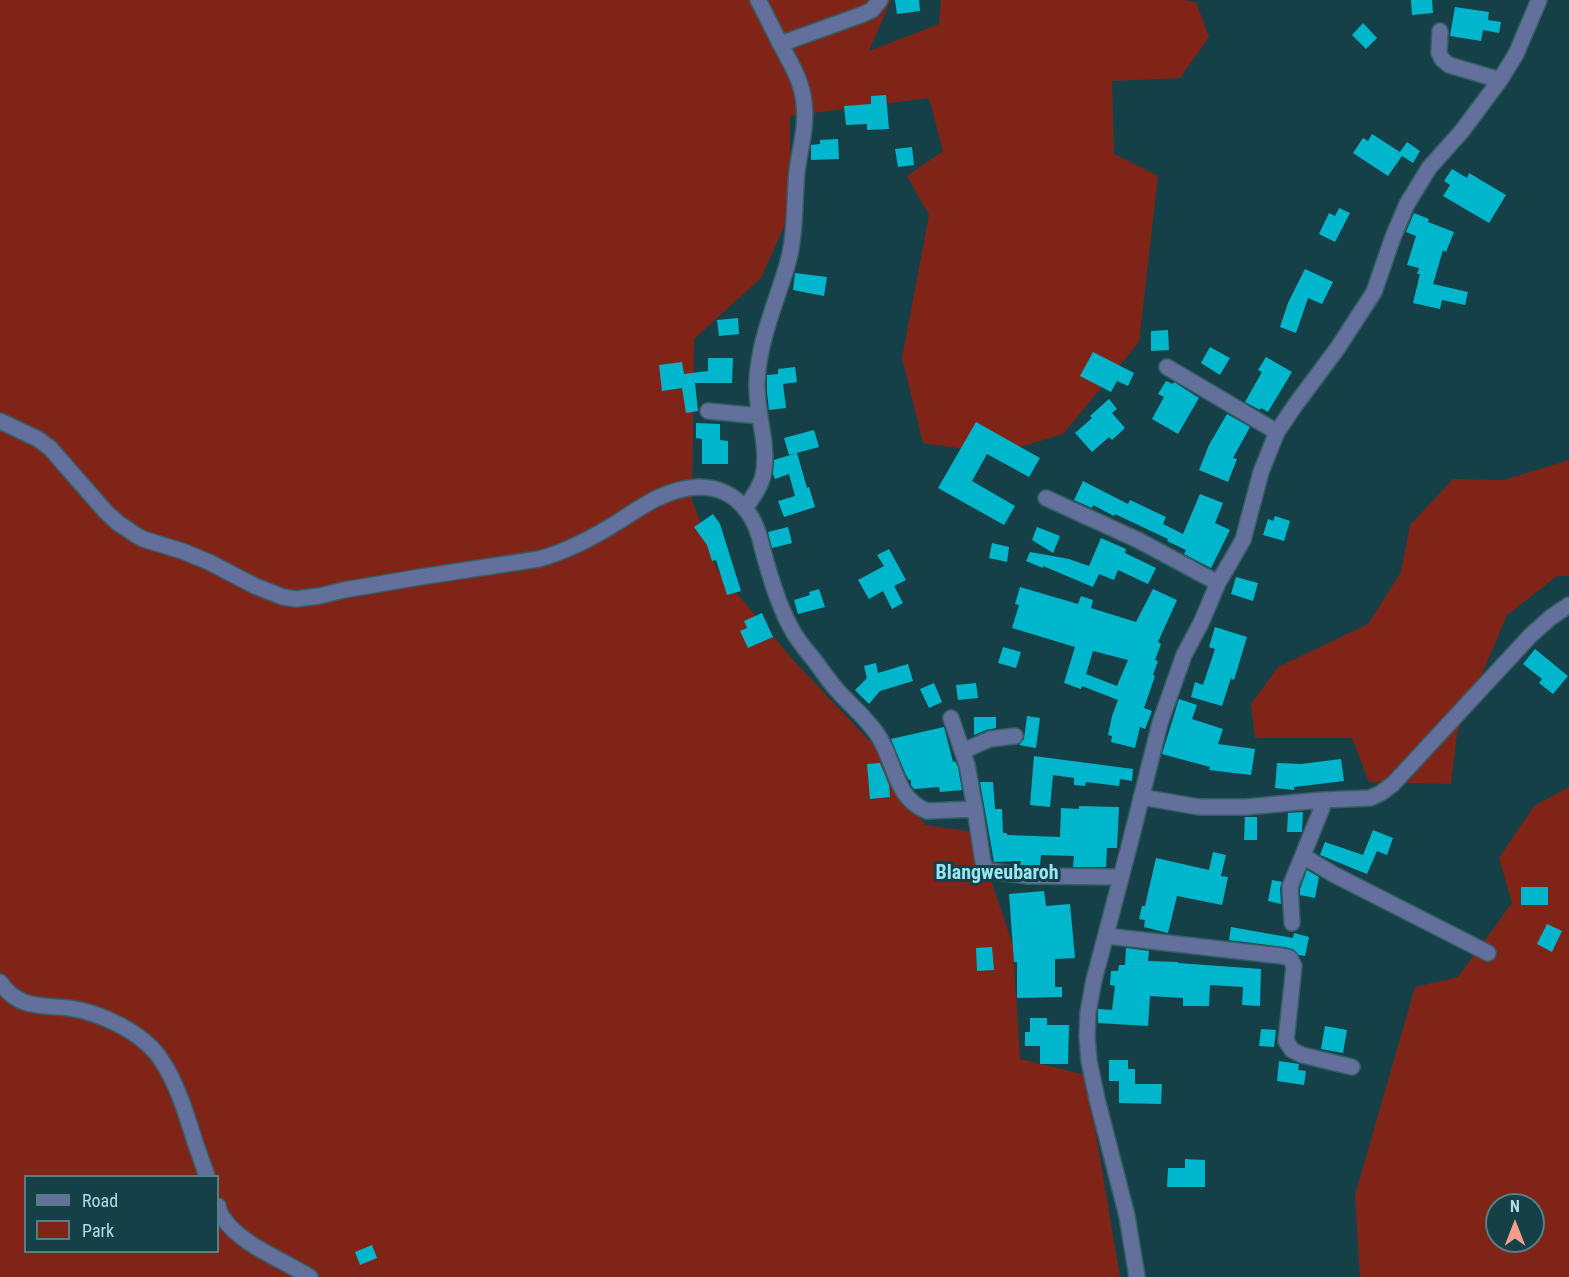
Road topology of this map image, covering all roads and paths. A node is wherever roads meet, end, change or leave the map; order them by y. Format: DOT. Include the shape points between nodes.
graph roads {
  1 [pos="758,0"];
  2 [pos="880,0"];
  3 [pos="1539,0"];
  4 [pos="1440,31"];
  5 [pos="780,44"];
  6 [pos="1500,80"];
  7 [pos="1167,367"];
  8 [pos="708,411"];
  9 [pos="760,416"];
  10 [pos="0,421"];
  11 [pos="1277,432"];
  12 [pos="1046,498"];
  13 [pos="745,508"];
  14 [pos="1218,583"];
  15 [pos="1569,604"];
  16 [pos="951,718"];
  17 [pos="1015,736"];
  18 [pos="963,752"];
  19 [pos="1141,797"];
  20 [pos="1322,800"];
  21 [pos="975,809"];
  22 [pos="1303,856"];
  23 [pos="1121,878"];
  24 [pos="1292,923"];
  25 [pos="1106,936"];
  26 [pos="1488,953"];
  27 [pos="0,982"];
  28 [pos="1352,1067"];
  29 [pos="207,1175"];
  30 [pos="219,1208"];
  31 [pos="310,1277"];
  32 [pos="1137,1277"];
  1 -- 5 [label="street"];
  2 -- 5 [label="street" via="861,15"];
  3 -- 6 [label="street"];
  4 -- 6 [label="street" via="1439,53 1449,65"];
  5 -- 9 [label="street" via="801,84 806,118 790,249 758,365"];
  6 -- 11 [label="street" via="1429,168 1407,204 1374,292"];
  7 -- 11 [label="street"];
  8 -- 9 [label="street"];
  9 -- 13 [label="street" via="763,476"];
  10 -- 13 [label="street" via="50,448 106,512 136,535 220,567 267,592 296,599 547,556 584,541 658,497 678,490 715,488"];
  11 -- 14 [label="street" via="1260,472 1243,540"];
  12 -- 14 [label="street" via="1138,540"];
  13 -- 21 [label="street" via="756,527 776,596 792,630 836,689 877,733 908,799 927,811"];
  14 -- 19 [label="street" via="1184,655 1160,723"];
  15 -- 20 [label="street" via="1530,636 1393,784 1370,798"];
  16 -- 18 [label="street"];
  17 -- 18 [label="street" via="990,739"];
  18 -- 21 [label="street"];
  19 -- 20 [label="street" via="1199,807"];
  19 -- 23 [label="street"];
  20 -- 22 [label="street"];
  21 -- 23 [label="street" via="983,862 989,871"];
  22 -- 24 [label="street" via="1290,887"];
  22 -- 26 [label="street"];
  23 -- 25 [label="street"];
  25 -- 28 [label="street" via="1290,958 1294,966 1286,1041 1302,1055"];
  25 -- 32 [label="street" via="1088,1012 1089,1061 1127,1216"];
  27 -- 29 [label="street" via="15,999 86,1012 117,1024 146,1044 159,1057 176,1087"];
  30 -- 31 [label="street" via="236,1233"];
}
